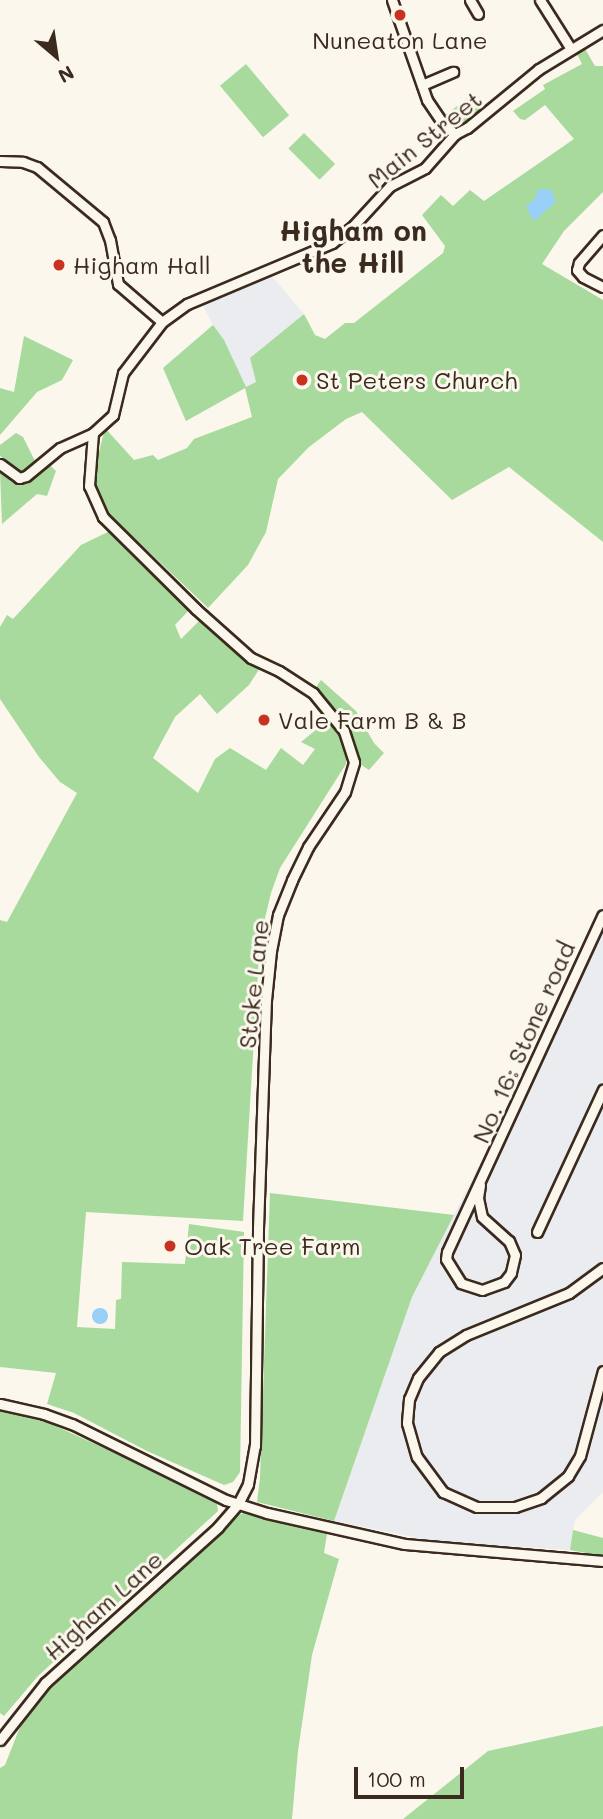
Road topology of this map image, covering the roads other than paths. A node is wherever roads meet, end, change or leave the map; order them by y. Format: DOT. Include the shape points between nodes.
graph roads {
  1 [pos="392,0"];
  2 [pos="486,0"];
  3 [pos="540,0"];
  4 [pos="474,7"];
  5 [pos="603,30"];
  6 [pos="571,49"];
  7 [pos="453,72"];
  8 [pos="422,85"];
  9 [pos="455,134"];
  10 [pos="0,162"];
  11 [pos="603,235"];
  12 [pos="603,287"];
  13 [pos="162,322"];
  14 [pos="93,433"];
  15 [pos="0,464"];
  16 [pos="603,915"];
  17 [pos="603,1090"];
  18 [pos="480,1185"];
  19 [pos="537,1232"];
  20 [pos="603,1268"];
  21 [pos="603,1371"];
  22 [pos="0,1404"];
  23 [pos="238,1504"];
  24 [pos="603,1561"];
  25 [pos="0,1740"];
  1 -- 8 [label="street"];
  2 -- 4 [label="street"];
  3 -- 6 [label="street"];
  5 -- 6 [label="street, Main Street"];
  6 -- 9 [label="street, Main Street"];
  7 -- 8 [label="street"];
  8 -- 9 [label="street" via="437,118"];
  9 -- 13 [label="street, Main Street" via="425,168 390,186 332,243 187,304"];
  10 -- 13 [label="street" via="37,167 103,222 118,284"];
  11 -- 12 [label="street" via="577,270"];
  13 -- 14 [label="street, Main Street" via="123,373 113,415"];
  14 -- 15 [label="street" via="60,448 26,476 19,478"];
  14 -- 23 [label="street, Stoke Lane" via="89,486 103,517 251,658 313,693 337,719 354,753 345,792 292,880 271,951 255,1446 248,1484"];
  16 -- 18 [label="street, No. 16: Stone road"];
  17 -- 19 [label="street"];
  18 -- 18 [label="street, No. 16: Stone road" via="482,1217 509,1241 514,1255 504,1282 482,1290 461,1283 446,1259"];
  20 -- 21 [label="street" via="569,1293 466,1335 439,1352 418,1378 409,1399 407,1423 417,1457 443,1492 477,1507 515,1507 541,1498 568,1476 580,1456"];
  22 -- 23 [label="street" via="72,1424"];
  23 -- 24 [label="street" via="345,1533 440,1548"];
  23 -- 25 [label="street, Higham Lane" via="45,1683"];
}
